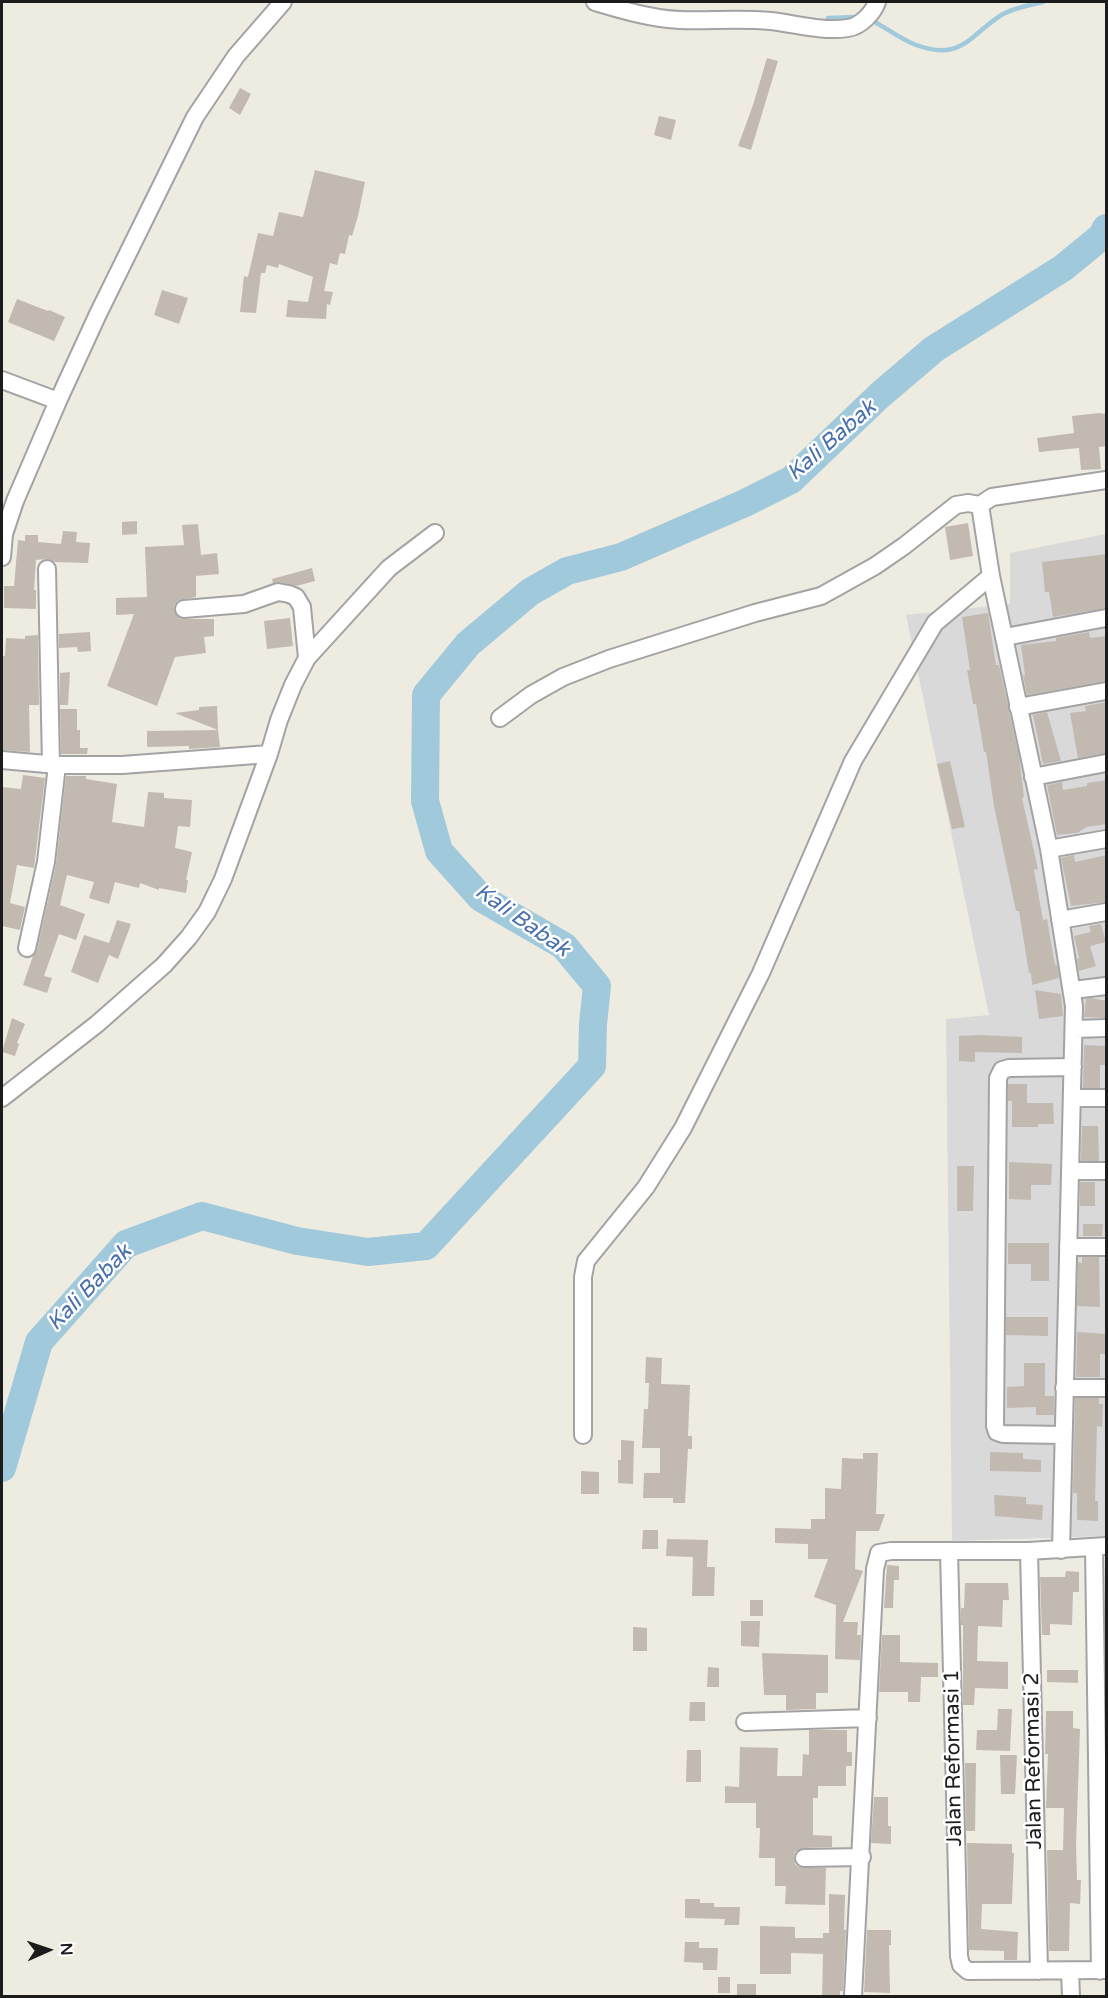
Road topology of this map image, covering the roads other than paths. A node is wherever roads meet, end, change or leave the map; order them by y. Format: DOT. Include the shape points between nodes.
graph roads {
  1 [pos="283,2"];
  2 [pos="595,2"];
  3 [pos="877,2"];
  4 [pos="2,380"];
  5 [pos="58,400"];
  6 [pos="1107,480"];
  7 [pos="980,505"];
  8 [pos="435,533"];
  9 [pos="3,534"];
  10 [pos="2,557"];
  11 [pos="47,569"];
  12 [pos="992,576"];
  13 [pos="184,609"];
  14 [pos="1107,618"];
  15 [pos="1005,637"];
  16 [pos="307,658"];
  17 [pos="1107,691"];
  18 [pos="1018,707"];
  19 [pos="500,718"];
  20 [pos="268,754"];
  21 [pos="2,760"];
  22 [pos="1107,763"];
  23 [pos="54,765"];
  24 [pos="1033,777"];
  25 [pos="1107,839"];
  26 [pos="1049,849"];
  27 [pos="1107,912"];
  28 [pos="1060,920"];
  29 [pos="27,948"];
  30 [pos="1107,986"];
  31 [pos="1072,990"];
  32 [pos="1107,1028"];
  33 [pos="1075,1029"];
  34 [pos="1073,1067"];
  35 [pos="2,1098"];
  36 [pos="1072,1098"];
  37 [pos="1107,1098"];
  38 [pos="1070,1171"];
  39 [pos="1107,1171"];
  40 [pos="1068,1247"];
  41 [pos="1107,1247"];
  42 [pos="1064,1388"];
  43 [pos="1107,1388"];
  44 [pos="583,1435"];
  45 [pos="1063,1436"];
  46 [pos="1100,1546"];
  47 [pos="1061,1550"];
  48 [pos="949,1551"];
  49 [pos="1029,1551"];
  50 [pos="868,1718"];
  51 [pos="745,1722"];
  52 [pos="862,1857"];
  53 [pos="804,1858"];
  54 [pos="1040,1971"];
  55 [pos="1070,1971"];
  56 [pos="1103,1971"];
  57 [pos="853,1996"];
  58 [pos="1071,1996"];
  1 -- 5 [label="street" via="236,56 195,117"];
  2 -- 3 [label="street" via="678,20 725,18 834,29 851,28 863,21"];
  4 -- 5 [label="street"];
  5 -- 9 [label="street"];
  6 -- 7 [label="street" via="992,497"];
  7 -- 12 [label="street"];
  7 -- 19 [label="street" via="956,505 875,566 821,596 754,613 591,666 531,695"];
  8 -- 16 [label="street" via="389,568"];
  9 -- 10 [label="street"];
  11 -- 23 [label="street"];
  12 -- 15 [label="street"];
  12 -- 44 [label="street" via="934,623 858,751 761,973 683,1128 646,1186 586,1261"];
  13 -- 16 [label="street" via="244,604 278,592 289,594 302,607"];
  14 -- 15 [label="street"];
  15 -- 18 [label="street"];
  16 -- 20 [label="street" via="292,684"];
  17 -- 18 [label="street"];
  18 -- 24 [label="street"];
  20 -- 23 [label="street" via="164,764"];
  20 -- 35 [label="street" via="223,879 189,937 164,965 106,1016"];
  21 -- 23 [label="street"];
  22 -- 24 [label="street"];
  23 -- 29 [label="street" via="46,862"];
  24 -- 26 [label="street"];
  25 -- 26 [label="street"];
  26 -- 28 [label="street"];
  27 -- 28 [label="street"];
  28 -- 31 [label="street"];
  30 -- 31 [label="street"];
  31 -- 33 [label="street"];
  32 -- 33 [label="street"];
  33 -- 34 [label="street"];
  34 -- 36 [label="street"];
  34 -- 45 [label="street" via="1009,1068 1002,1070 998,1078 995,1426 1003,1434"];
  36 -- 37 [label="street"];
  36 -- 38 [label="street"];
  38 -- 39 [label="street"];
  38 -- 40 [label="street"];
  40 -- 41 [label="street"];
  40 -- 42 [label="street"];
  42 -- 43 [label="street"];
  42 -- 45 [label="street"];
  45 -- 47 [label="street"];
  46 -- 47 [label="street"];
  46 -- 56 [label="street"];
  47 -- 49 [label="street"];
  48 -- 49 [label="street"];
  48 -- 50 [label="street" via="879,1553"];
  48 -- 54 [label="street, Jalan Reformasi 1" via="959,1956 968,1971"];
  49 -- 54 [label="street, Jalan Reformasi 2"];
  50 -- 51 [label="street"];
  50 -- 52 [label="street"];
  52 -- 53 [label="street"];
  52 -- 57 [label="street"];
  54 -- 55 [label="street"];
  55 -- 56 [label="street"];
  55 -- 58 [label="street"];
}
